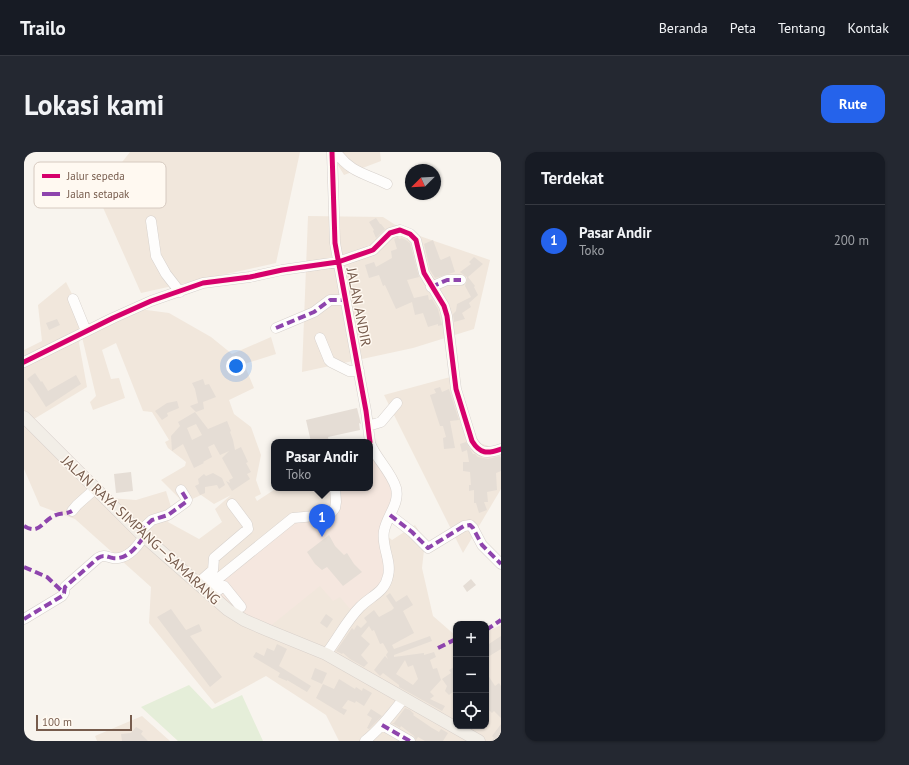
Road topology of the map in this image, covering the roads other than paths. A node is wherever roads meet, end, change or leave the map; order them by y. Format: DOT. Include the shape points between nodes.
graph roads {
  1 [pos="332,152"];
  2 [pos="336,152"];
  3 [pos="387,184"];
  4 [pos="151,221"];
  5 [pos="338,262"];
  6 [pos="461,280"];
  7 [pos="431,287"];
  8 [pos="180,292"];
  9 [pos="73,299"];
  10 [pos="346,300"];
  11 [pos="276,328"];
  12 [pos="86,331"];
  13 [pos="320,338"];
  14 [pos="24,362"];
  15 [pos="359,371"];
  16 [pos="397,403"];
  17 [pos="24,417"];
  18 [pos="368,426"];
  19 [pos="370,439"];
  20 [pos="501,449"];
  21 [pos="373,451"];
  22 [pos="95,489"];
  23 [pos="181,490"];
  24 [pos="335,491"];
  25 [pos="232,504"];
  26 [pos="72,512"];
  27 [pos="390,515"];
  28 [pos="142,534"];
  29 [pos="501,564"];
  30 [pos="204,590"];
  31 [pos="241,607"];
  32 [pos="24,619"];
  33 [pos="326,654"];
  34 [pos="404,698"];
  35 [pos="382,725"];
  36 [pos="365,741"];
  37 [pos="410,741"];
  38 [pos="479,741"];
  1 -- 5 [label="street, JALAN ANDIR"];
  2 -- 3 [label="street" via="347,166"];
  4 -- 8 [label="street" via="156,256"];
  5 -- 7 [label="street" via="373,250 394,231 405,231 416,240 424,274"];
  5 -- 8 [label="street" via="203,283"];
  5 -- 10 [label="street, JALAN ANDIR"];
  6 -- 7 [label="street" via="447,280"];
  7 -- 20 [label="street" via="444,306 447,316 456,389 472,441 482,452"];
  8 -- 12 [label="street"];
  9 -- 12 [label="street"];
  10 -- 11 [label="street" via="330,300 314,312"];
  10 -- 15 [label="street, JALAN ANDIR"];
  12 -- 14 [label="street"];
  13 -- 15 [label="street" via="330,362"];
  15 -- 18 [label="street, JALAN ANDIR"];
  16 -- 18 [label="street" via="381,422"];
  17 -- 22 [label="main road, JALAN RAYA SIMPANG—SAMARANG"];
  18 -- 19 [label="street, JALAN ANDIR"];
  21 -- 27 [label="street, JALAN ANDIR" via="396,487 396,503"];
  22 -- 26 [label="street"];
  22 -- 28 [label="main road, JALAN RAYA SIMPANG—SAMARANG"];
  23 -- 28 [label="street" via="186,502 168,515 152,520"];
  24 -- 30 [label="street" via="336,502 332,512 321,516 293,518"];
  25 -- 30 [label="street" via="248,529 214,558 213,570"];
  27 -- 29 [label="street" via="428,548 464,526 470,525 482,546"];
  27 -- 33 [label="street, JALAN ANDIR" via="384,531 389,574 387,583 381,591 360,606"];
  28 -- 30 [label="main road, JALAN RAYA SIMPANG—SAMARANG"];
  28 -- 32 [label="street" via="137,547 129,554 118,558 101,556 64,587 62,596"];
  30 -- 31 [label="street" via="224,586"];
  30 -- 33 [label="main road, JALAN RAYA SIMPANG—SAMARANG" via="244,620"];
  33 -- 34 [label="main road, JALAN RAYA SIMPANG—SAMARANG"];
  34 -- 35 [label="street"];
  34 -- 38 [label="main road, JALAN RAYA SIMPANG—SAMARANG"];
  35 -- 36 [label="street"];
  35 -- 37 [label="street"];
}
